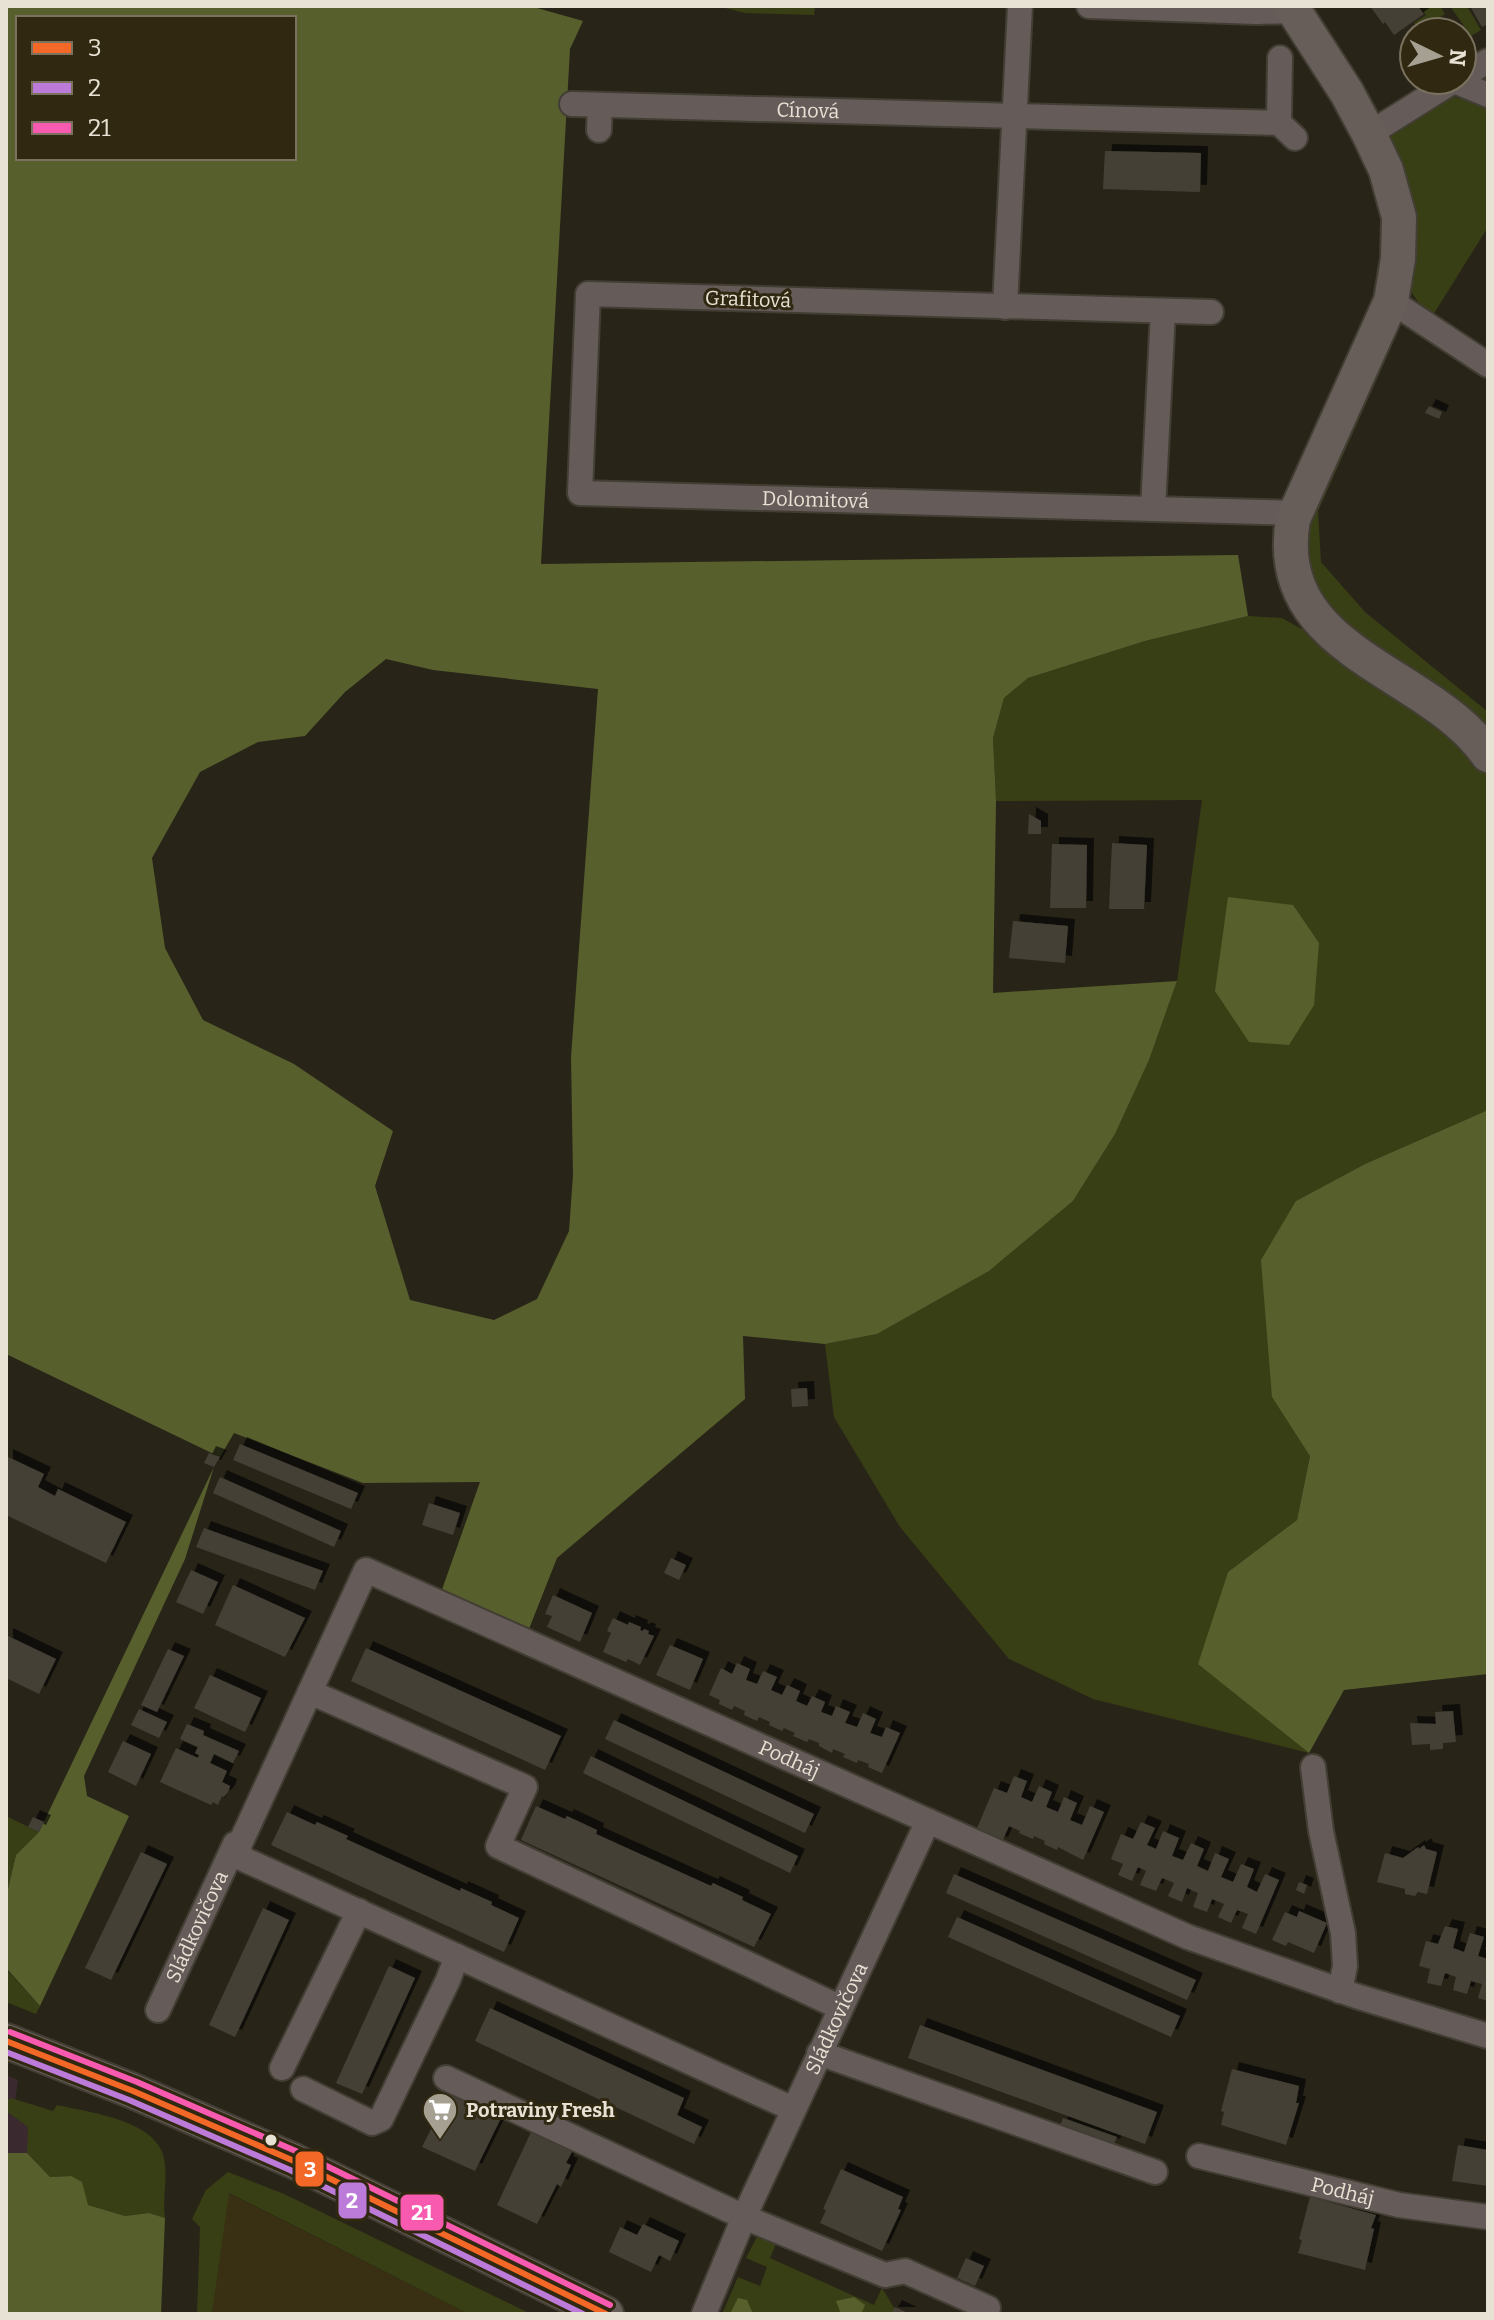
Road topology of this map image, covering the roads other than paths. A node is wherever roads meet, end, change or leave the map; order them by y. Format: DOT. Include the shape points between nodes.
graph roads {
  1 [pos="1020,6"];
  2 [pos="1089,6"];
  3 [pos="1293,8"];
  4 [pos="1280,58"];
  5 [pos="1430,96"];
  6 [pos="572,104"];
  7 [pos="600,105"];
  8 [pos="1014,116"];
  9 [pos="599,130"];
  10 [pos="1369,134"];
  11 [pos="1391,301"];
  12 [pos="1005,307"];
  13 [pos="1163,311"];
  14 [pos="1211,312"];
  15 [pos="1488,365"];
  16 [pos="584,391"];
  17 [pos="1153,509"];
  18 [pos="1296,513"];
  19 [pos="1488,755"];
  20 [pos="310,1692"];
  21 [pos="1313,1767"];
  22 [pos="928,1821"];
  23 [pos="235,1844"];
  24 [pos="359,1911"];
  25 [pos="457,1956"];
  26 [pos="1340,1991"];
  27 [pos="839,2007"];
  28 [pos="158,2010"];
  29 [pos="1488,2036"];
  30 [pos="6,2041"];
  31 [pos="819,2053"];
  32 [pos="282,2068"];
  33 [pos="446,2078"];
  34 [pos="303,2089"];
  35 [pos="793,2109"];
  36 [pos="1199,2156"];
  37 [pos="1155,2172"];
  38 [pos="744,2217"];
  39 [pos="1488,2217"];
  40 [pos="988,2308"];
  41 [pos="606,2314"];
  42 [pos="704,2314"];
  1 -- 8 [label="street"];
  2 -- 3 [label="street" via="1257,12"];
  3 -- 10 [label="street"];
  4 -- 8 [label="street, Cínová" via="1287,130"];
  5 -- 10 [label="street"];
  6 -- 7 [label="street, Cínová"];
  7 -- 8 [label="street, Cínová"];
  7 -- 9 [label="street"];
  8 -- 12 [label="street"];
  10 -- 11 [label="street" via="1399,217"];
  11 -- 15 [label="street"];
  11 -- 18 [label="street"];
  12 -- 13 [label="street, Grafitová"];
  12 -- 16 [label="street, Grafitová" via="588,294"];
  13 -- 14 [label="street, Grafitová"];
  13 -- 17 [label="street"];
  16 -- 17 [label="street, Dolomitová" via="580,493"];
  17 -- 18 [label="street, Dolomitová"];
  18 -- 19 [label="street" via="1290,557 1308,606 1322,624 1441,710"];
  20 -- 22 [label="street, Podháj" via="366,1570"];
  20 -- 24 [label="street, Podháj" via="239,1846 241,1858"];
  20 -- 27 [label="street" via="525,1787 498,1846"];
  21 -- 26 [label="street" via="1343,1933"];
  22 -- 26 [label="street, Podháj" via="1188,1937"];
  22 -- 27 [label="street, Sládkovičova"];
  23 -- 28 [label="street, Sládkovičova"];
  24 -- 25 [label="street, Podháj"];
  24 -- 32 [label="street"];
  25 -- 34 [label="street" via="381,2119 372,2123"];
  25 -- 35 [label="street, Podháj"];
  26 -- 29 [label="street, Podháj"];
  27 -- 31 [label="street, Sládkovičova"];
  30 -- 41 [label="street" via="294,2161"];
  31 -- 35 [label="street, Sládkovičova"];
  31 -- 37 [label="street"];
  33 -- 38 [label="street"];
  35 -- 38 [label="street, Sládkovičova"];
  36 -- 39 [label="street, Podháj" via="1399,2205"];
  38 -- 40 [label="street" via="885,2275 905,2271"];
  38 -- 42 [label="street, Sládkovičova"];
}
